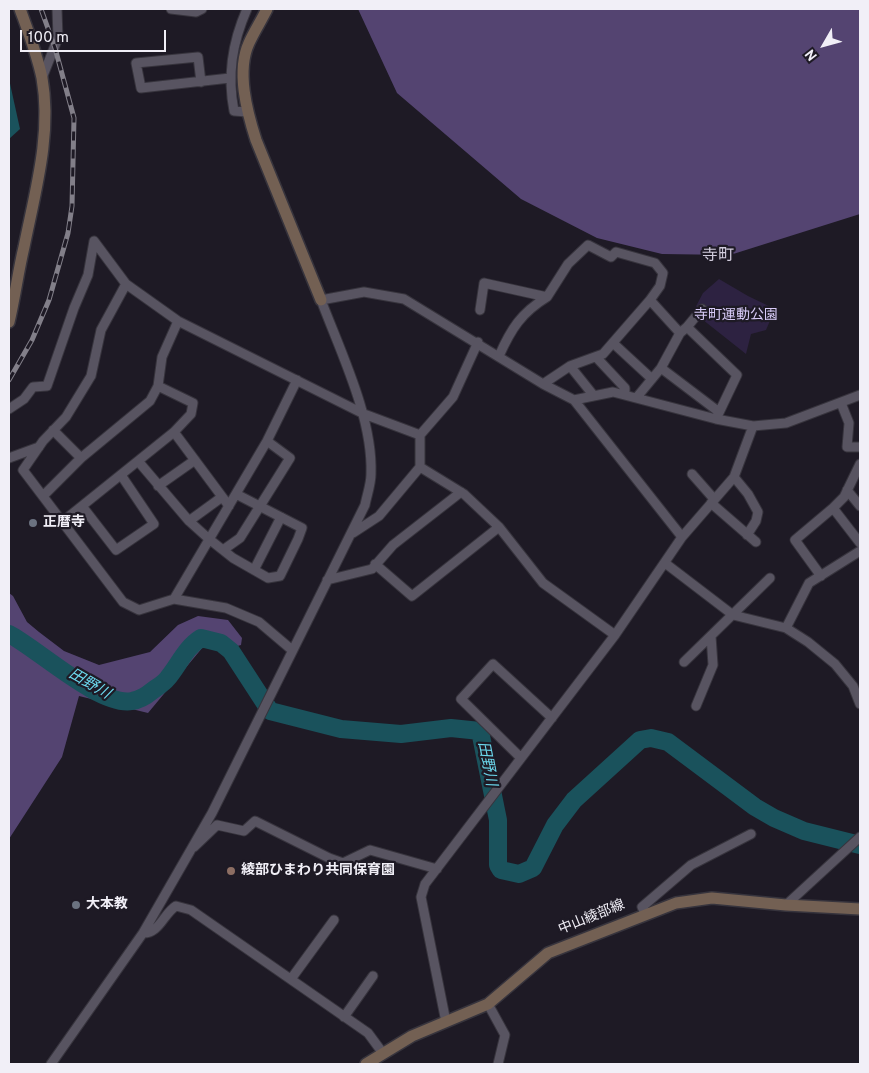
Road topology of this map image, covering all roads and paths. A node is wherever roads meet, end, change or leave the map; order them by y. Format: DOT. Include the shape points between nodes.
graph roads {
  1 [pos="20,9"];
  2 [pos="57,9"];
  3 [pos="171,9"];
  4 [pos="202,9"];
  5 [pos="247,9"];
  6 [pos="267,9"];
  7 [pos="42,78"];
  8 [pos="230,78"];
  9 [pos="201,82"];
  10 [pos="248,112"];
  11 [pos="126,284"];
  12 [pos="547,298"];
  13 [pos="322,300"];
  14 [pos="650,300"];
  15 [pos="702,308"];
  16 [pos="480,310"];
  17 [pos="178,321"];
  18 [pos="9,322"];
  19 [pos="684,330"];
  20 [pos="478,342"];
  21 [pos="613,343"];
  22 [pos="499,356"];
  23 [pos="596,357"];
  24 [pos="570,366"];
  25 [pos="661,368"];
  26 [pos="652,379"];
  27 [pos="297,380"];
  28 [pos="543,384"];
  29 [pos="158,386"];
  30 [pos="625,394"];
  31 [pos="860,394"];
  32 [pos="594,396"];
  33 [pos="637,397"];
  34 [pos="574,400"];
  35 [pos="841,402"];
  36 [pos="9,409"];
  37 [pos="364,414"];
  38 [pos="717,416"];
  39 [pos="753,426"];
  40 [pos="54,430"];
  41 [pos="174,432"];
  42 [pos="420,435"];
  43 [pos="267,442"];
  44 [pos="39,447"];
  45 [pos="860,447"];
  46 [pos="9,458"];
  47 [pos="81,458"];
  48 [pos="194,460"];
  49 [pos="138,461"];
  50 [pos="860,464"];
  51 [pos="420,467"];
  52 [pos="692,474"];
  53 [pos="121,475"];
  54 [pos="734,477"];
  55 [pos="158,486"];
  56 [pos="847,490"];
  57 [pos="461,492"];
  58 [pos="236,494"];
  59 [pos="44,496"];
  60 [pos="222,498"];
  61 [pos="713,501"];
  62 [pos="82,506"];
  63 [pos="228,506"];
  64 [pos="259,506"];
  65 [pos="860,506"];
  66 [pos="833,508"];
  67 [pos="281,517"];
  68 [pos="189,521"];
  69 [pos="62,522"];
  70 [pos="499,527"];
  71 [pos="352,534"];
  72 [pos="747,535"];
  73 [pos="682,537"];
  74 [pos="209,539"];
  75 [pos="756,542"];
  76 [pos="860,543"];
  77 [pos="223,550"];
  78 [pos="860,551"];
  79 [pos="665,563"];
  80 [pos="375,564"];
  81 [pos="254,570"];
  82 [pos="821,576"];
  83 [pos="770,578"];
  84 [pos="327,580"];
  85 [pos="174,599"];
  86 [pos="733,615"];
  87 [pos="786,628"];
  88 [pos="616,635"];
  89 [pos="710,636"];
  90 [pos="292,650"];
  91 [pos="684,662"];
  92 [pos="860,704"];
  93 [pos="696,706"];
  94 [pos="552,718"];
  95 [pos="521,758"];
  96 [pos="751,834"];
  97 [pos="860,837"];
  98 [pos="190,850"];
  99 [pos="437,869"];
  100 [pos="786,905"];
  101 [pos="860,909"];
  102 [pos="645,913"];
  103 [pos="334,920"];
  104 [pos="143,933"];
  105 [pos="373,976"];
  106 [pos="291,980"];
  107 [pos="488,1004"];
  108 [pos="344,1017"];
  109 [pos="446,1022"];
  110 [pos="382,1052"];
  111 [pos="52,1064"];
  112 [pos="366,1064"];
  113 [pos="498,1064"];
  1 -- 7 [label="main road"];
  2 -- 7 [label="street" via="58,38"];
  3 -- 4 [label="street" via="196,12"];
  5 -- 8 [label="street" via="238,29"];
  6 -- 10 [label="main road" via="248,45 244,75"];
  7 -- 18 [label="main road" via="44,140"];
  8 -- 9 [label="street"];
  8 -- 10 [label="street" via="234,111"];
  9 -- 9 [label="street" via="141,88 136,63 198,57"];
  10 -- 13 [label="main road" via="264,161"];
  11 -- 17 [label="street"];
  11 -- 36 [label="street" via="94,241 88,275 47,386 33,387 24,400"];
  11 -- 40 [label="street" via="101,330 91,376 66,417"];
  12 -- 14 [label="street" via="568,264 588,245 611,257 616,252 655,263 663,273 660,286"];
  12 -- 16 [label="street" via="484,283"];
  12 -- 22 [label="street" via="532,306 511,328"];
  13 -- 20 [label="street" via="364,292 404,299"];
  13 -- 37 [label="street"];
  14 -- 19 [label="street"];
  14 -- 21 [label="street"];
  15 -- 19 [label="street"];
  17 -- 27 [label="street"];
  17 -- 29 [label="street" via="162,357"];
  19 -- 25 [label="street"];
  19 -- 38 [label="street" via="737,375"];
  20 -- 22 [label="street"];
  20 -- 42 [label="street" via="453,397"];
  21 -- 23 [label="street"];
  21 -- 26 [label="street"];
  22 -- 28 [label="street"];
  23 -- 24 [label="street"];
  23 -- 30 [label="street" via="625,388"];
  24 -- 28 [label="street"];
  24 -- 32 [label="street"];
  25 -- 26 [label="street"];
  25 -- 38 [label="street"];
  26 -- 33 [label="street"];
  27 -- 37 [label="street"];
  27 -- 43 [label="street"];
  28 -- 34 [label="street"];
  29 -- 41 [label="street" via="193,403 191,414"];
  29 -- 47 [label="street" via="150,401"];
  30 -- 32 [label="street" via="613,392"];
  30 -- 33 [label="street"];
  31 -- 35 [label="street"];
  32 -- 34 [label="street"];
  33 -- 38 [label="street"];
  34 -- 73 [label="street"];
  35 -- 39 [label="street" via="786,423"];
  35 -- 45 [label="street" via="849,423 847,447"];
  37 -- 42 [label="street"];
  37 -- 71 [label="street" via="372,476 365,504"];
  38 -- 39 [label="street"];
  39 -- 54 [label="street"];
  40 -- 44 [label="street"];
  40 -- 47 [label="street"];
  41 -- 48 [label="street"];
  41 -- 49 [label="street"];
  42 -- 51 [label="street"];
  43 -- 58 [label="street"];
  43 -- 64 [label="street" via="290,458"];
  44 -- 46 [label="street"];
  44 -- 59 [label="street" via="23,470"];
  47 -- 59 [label="street"];
  48 -- 55 [label="street"];
  48 -- 60 [label="street"];
  49 -- 53 [label="street"];
  49 -- 55 [label="street"];
  50 -- 56 [label="street"];
  51 -- 57 [label="street"];
  51 -- 71 [label="street" via="378,516"];
  52 -- 61 [label="street"];
  53 -- 62 [label="street"];
  53 -- 62 [label="street" via="154,524 116,550"];
  54 -- 61 [label="street"];
  54 -- 72 [label="street" via="758,512"];
  55 -- 68 [label="street"];
  56 -- 65 [label="street"];
  56 -- 66 [label="street"];
  57 -- 70 [label="street"];
  57 -- 80 [label="street" via="393,545"];
  58 -- 63 [label="street"];
  58 -- 64 [label="street"];
  59 -- 69 [label="street"];
  60 -- 63 [label="street"];
  60 -- 68 [label="street"];
  61 -- 72 [label="street"];
  61 -- 73 [label="street"];
  62 -- 69 [label="street"];
  63 -- 74 [label="street"];
  64 -- 67 [label="street"];
  64 -- 77 [label="street" via="240,538"];
  66 -- 76 [label="street"];
  66 -- 82 [label="street" via="795,540"];
  67 -- 81 [label="street"];
  67 -- 81 [label="street" via="302,528 280,576 268,578"];
  68 -- 74 [label="street"];
  69 -- 85 [label="street" via="123,602 139,610"];
  70 -- 80 [label="street" via="412,596"];
  70 -- 88 [label="street" via="543,583"];
  71 -- 84 [label="street"];
  72 -- 75 [label="street"];
  73 -- 79 [label="street"];
  74 -- 77 [label="street"];
  74 -- 85 [label="street"];
  77 -- 81 [label="street"];
  78 -- 82 [label="street"];
  79 -- 86 [label="street"];
  79 -- 88 [label="street"];
  80 -- 84 [label="street" via="372,569"];
  82 -- 87 [label="street" via="809,583"];
  83 -- 86 [label="street"];
  84 -- 90 [label="street"];
  85 -- 90 [label="street" via="226,608 245,615 260,622"];
  86 -- 87 [label="street"];
  86 -- 89 [label="street"];
  87 -- 92 [label="street" via="836,664 853,686"];
  88 -- 94 [label="street"];
  89 -- 91 [label="street"];
  89 -- 93 [label="street" via="713,665"];
  90 -- 98 [label="street" via="212,813"];
  94 -- 95 [label="street"];
  94 -- 95 [label="street" via="493,664 461,699"];
  95 -- 99 [label="street"];
  96 -- 102 [label="street" via="690,865 642,907"];
  97 -- 100 [label="street"];
  98 -- 99 [label="street" via="218,825 244,831 255,821 343,863 370,850"];
  98 -- 104 [label="street"];
  99 -- 109 [label="street" via="425,884 421,897"];
  100 -- 101 [label="main road, 中山綾部線"];
  100 -- 102 [label="main road, 中山綾部線" via="712,898 676,902"];
  102 -- 107 [label="main road, 中山綾部線" via="548,953"];
  103 -- 106 [label="street"];
  104 -- 106 [label="street" via="160,926 167,912 176,906 191,910"];
  104 -- 111 [label="street"];
  105 -- 108 [label="street"];
  106 -- 108 [label="street"];
  107 -- 109 [label="main road, 中山綾部線"];
  107 -- 113 [label="street" via="504,1035"];
  108 -- 110 [label="street" via="368,1033"];
  109 -- 110 [label="main road, 中山綾部線"];
  110 -- 112 [label="main road, 中山綾部線"];
}
